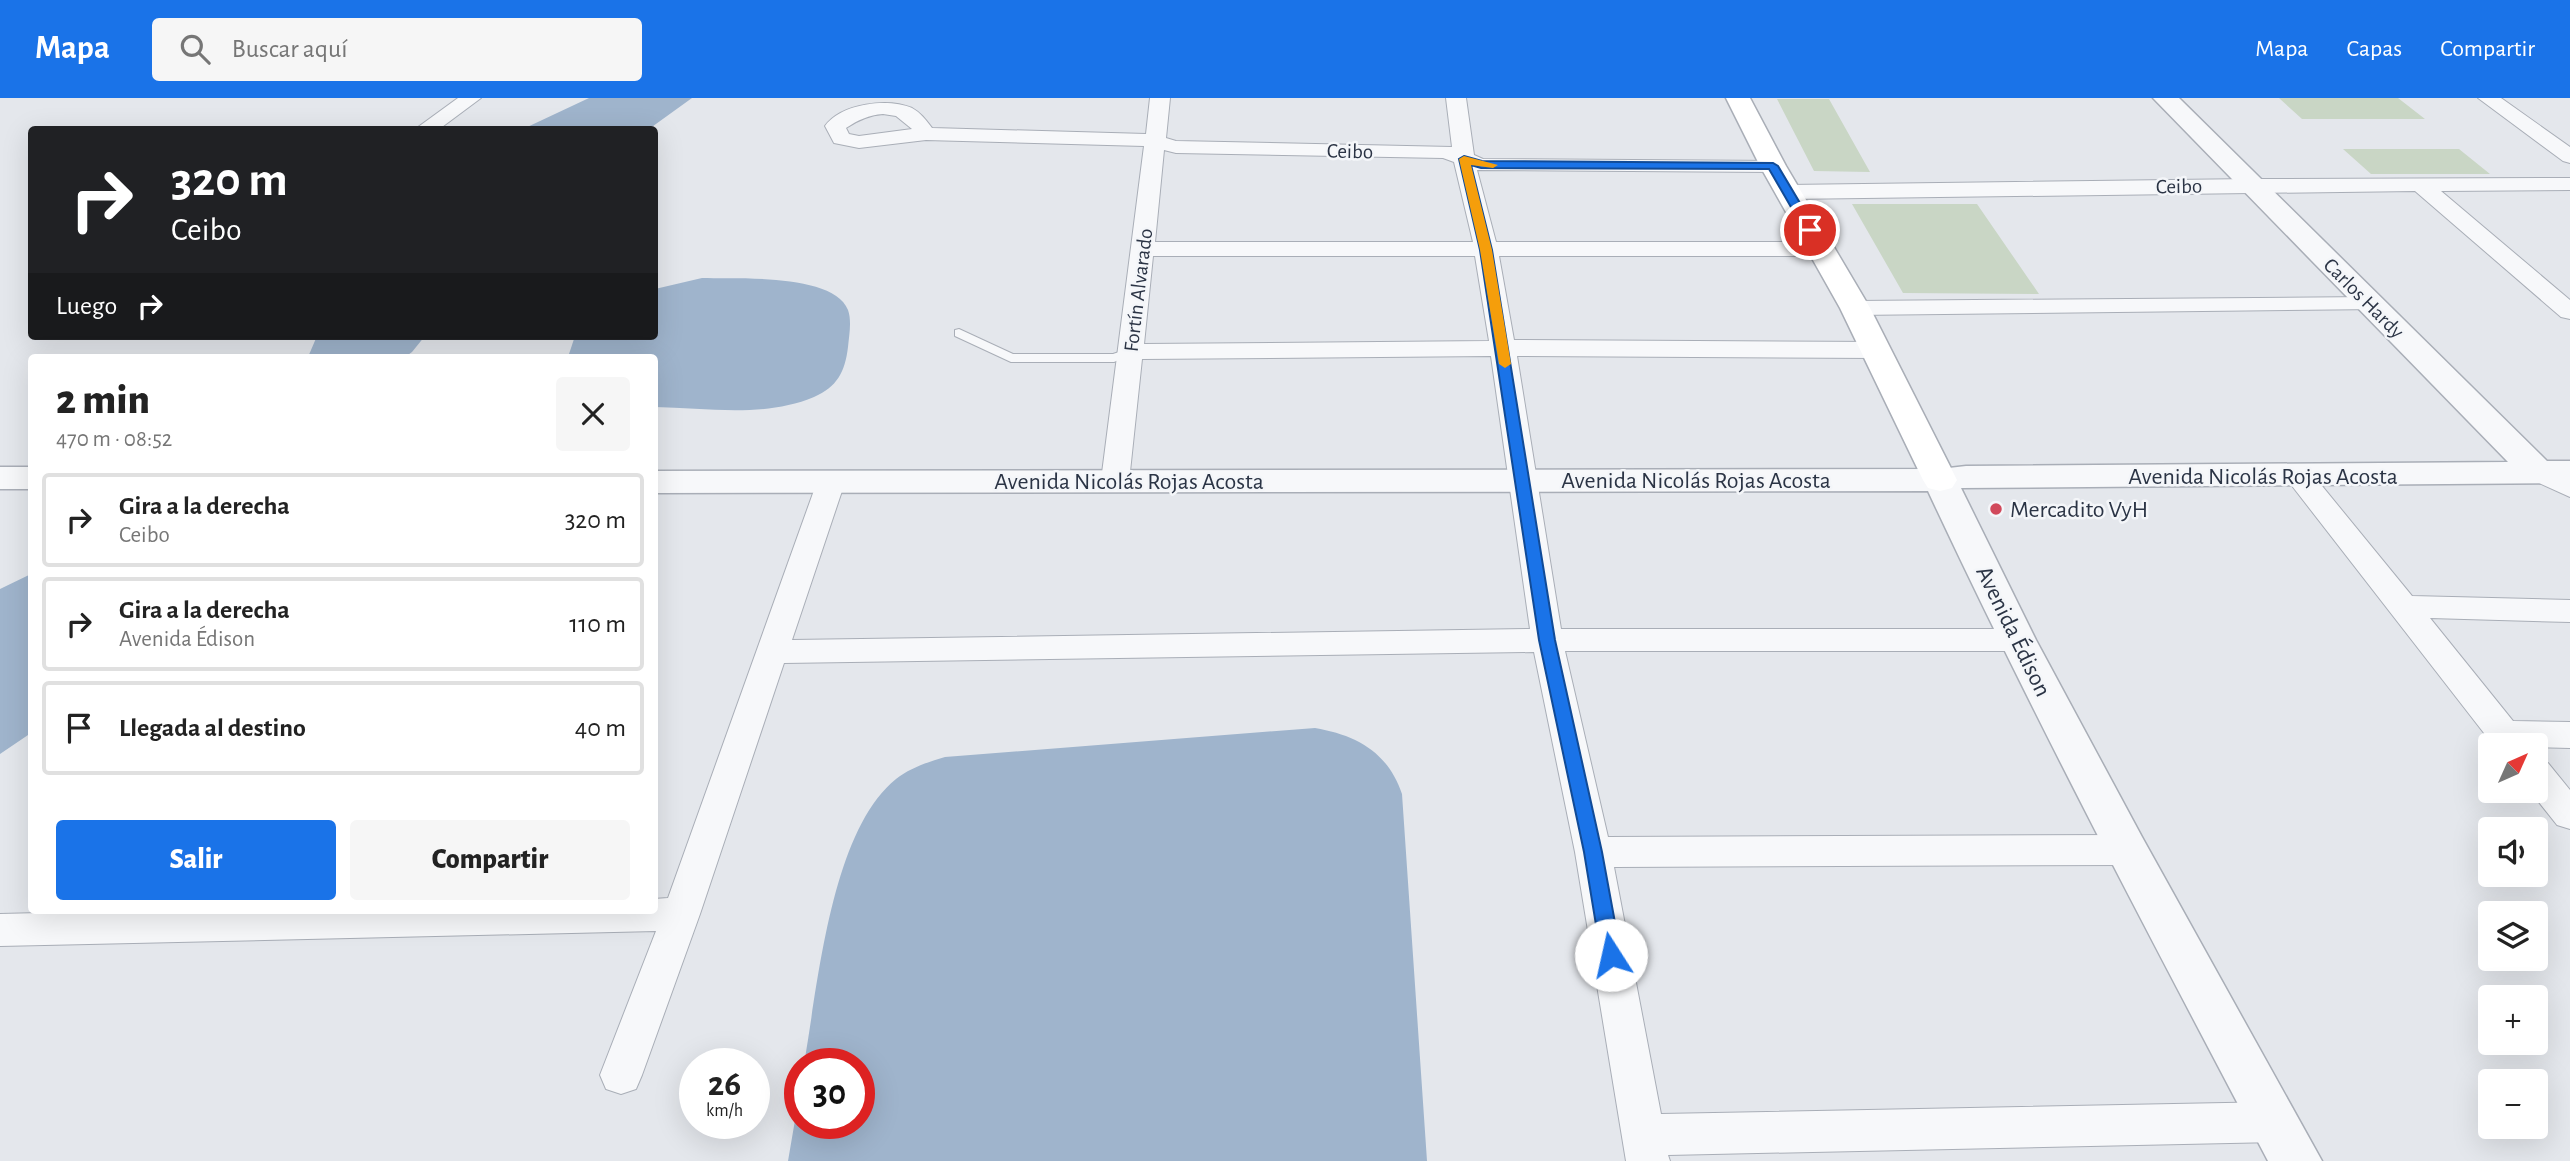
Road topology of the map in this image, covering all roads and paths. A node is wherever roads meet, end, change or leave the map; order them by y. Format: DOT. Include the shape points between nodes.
graph roads {
  1 [pos="471,98"];
  2 [pos="1160,98"];
  3 [pos="1456,98"];
  4 [pos="1738,98"];
  5 [pos="1763,98"];
  6 [pos="2165,98"];
  7 [pos="2487,98"];
  8 [pos="430,126"];
  9 [pos="926,134"];
  10 [pos="1156,141"];
  11 [pos="2570,157"];
  12 [pos="1464,159"];
  13 [pos="1773,166"];
  14 [pos="2570,184"];
  15 [pos="2252,185"];
  16 [pos="2421,185"];
  17 [pos="1801,191"];
  18 [pos="1143,249"];
  19 [pos="1821,249"];
  20 [pos="1486,250"];
  21 [pos="2371,304"];
  22 [pos="1868,308"];
  23 [pos="2570,312"];
  24 [pos="958,334"];
  25 [pos="1503,348"];
  26 [pos="1877,350"];
  27 [pos="1130,352"];
  28 [pos="2554,472"];
  29 [pos="2299,476"];
  30 [pos="0,478"];
  31 [pos="28,478"];
  32 [pos="1953,479"];
  33 [pos="1115,481"];
  34 [pos="1521,481"];
  35 [pos="658,482"];
  36 [pos="831,482"];
  37 [pos="2570,488"];
  38 [pos="2403,607"];
  39 [pos="2570,611"];
  40 [pos="1547,640"];
  41 [pos="2017,640"];
  42 [pos="772,652"];
  43 [pos="2503,733"];
  44 [pos="2570,735"];
  45 [pos="2548,737"];
  46 [pos="2548,788"];
  47 [pos="2570,815"];
  48 [pos="2126,850"];
  49 [pos="1593,852"];
  50 [pos="681,914"];
  51 [pos="365,916"];
  52 [pos="29,923"];
  53 [pos="621,1075"];
  54 [pos="2277,1122"];
  55 [pos="1646,1148"];
  56 [pos="2296,1161"];
  1 -- 8 [label="street"];
  2 -- 10 [label="street, Fortín Alvarado"];
  3 -- 12 [label="street"];
  4 -- 13 [label="main road, Avenida Édison"];
  5 -- 17 [label="main road, Avenida Édison"];
  6 -- 15 [label="street, Carlos Hardy"];
  7 -- 11 [label="street"];
  9 -- 10 [label="street, Ceibo"];
  10 -- 12 [label="street, Ceibo" via="1176,147 1446,152"];
  10 -- 18 [label="street, Fortín Alvarado"];
  12 -- 13 [label="street, Ceibo" via="1481,165"];
  12 -- 20 [label="street"];
  13 -- 17 [label="main road, Avenida Édison"];
  14 -- 16 [label="street, Ceibo"];
  15 -- 16 [label="street, Ceibo"];
  15 -- 17 [label="street, Ceibo"];
  15 -- 21 [label="street, Carlos Hardy"];
  16 -- 23 [label="street"];
  17 -- 19 [label="main road, Avenida Édison"];
  17 -- 22 [label="main road, Avenida Édison"];
  18 -- 20 [label="street"];
  18 -- 27 [label="street, Fortín Alvarado"];
  19 -- 20 [label="street"];
  19 -- 22 [label="main road, Avenida Édison"];
  20 -- 25 [label="street"];
  21 -- 22 [label="street"];
  21 -- 28 [label="street, Carlos Hardy"];
  22 -- 26 [label="main road, Avenida Édison"];
  22 -- 32 [label="main road, Avenida Édison"];
  24 -- 27 [label="lane" via="1012,358 1114,358"];
  25 -- 26 [label="street"];
  25 -- 27 [label="street"];
  25 -- 34 [label="street"];
  26 -- 32 [label="main road, Avenida Édison"];
  27 -- 33 [label="street, Fortín Alvarado"];
  28 -- 29 [label="street, Avenida Nicolás Rojas Acosta"];
  28 -- 37 [label="street, Carlos Hardy"];
  29 -- 32 [label="street, Avenida Nicolás Rojas Acosta"];
  29 -- 38 [label="street"];
  30 -- 31 [label="street"];
  32 -- 34 [label="street, Avenida Nicolás Rojas Acosta"];
  32 -- 41 [label="street, Avenida Édison"];
  33 -- 34 [label="street, Avenida Nicolás Rojas Acosta"];
  33 -- 36 [label="street, Avenida Nicolás Rojas Acosta"];
  34 -- 40 [label="street"];
  35 -- 36 [label="street, Avenida Nicolás Rojas Acosta"];
  36 -- 42 [label="street"];
  38 -- 39 [label="street"];
  38 -- 43 [label="street"];
  40 -- 41 [label="street"];
  40 -- 42 [label="street"];
  40 -- 49 [label="street"];
  41 -- 48 [label="street, Avenida Édison"];
  42 -- 50 [label="street"];
  44 -- 45 [label="street"];
  46 -- 47 [label="street"];
  48 -- 49 [label="street"];
  48 -- 54 [label="street, Avenida Édison"];
  49 -- 55 [label="street"];
  50 -- 51 [label="street"];
  50 -- 53 [label="street"];
  51 -- 52 [label="street"];
  54 -- 55 [label="street"];
  54 -- 56 [label="street, Avenida Édison"];
}
